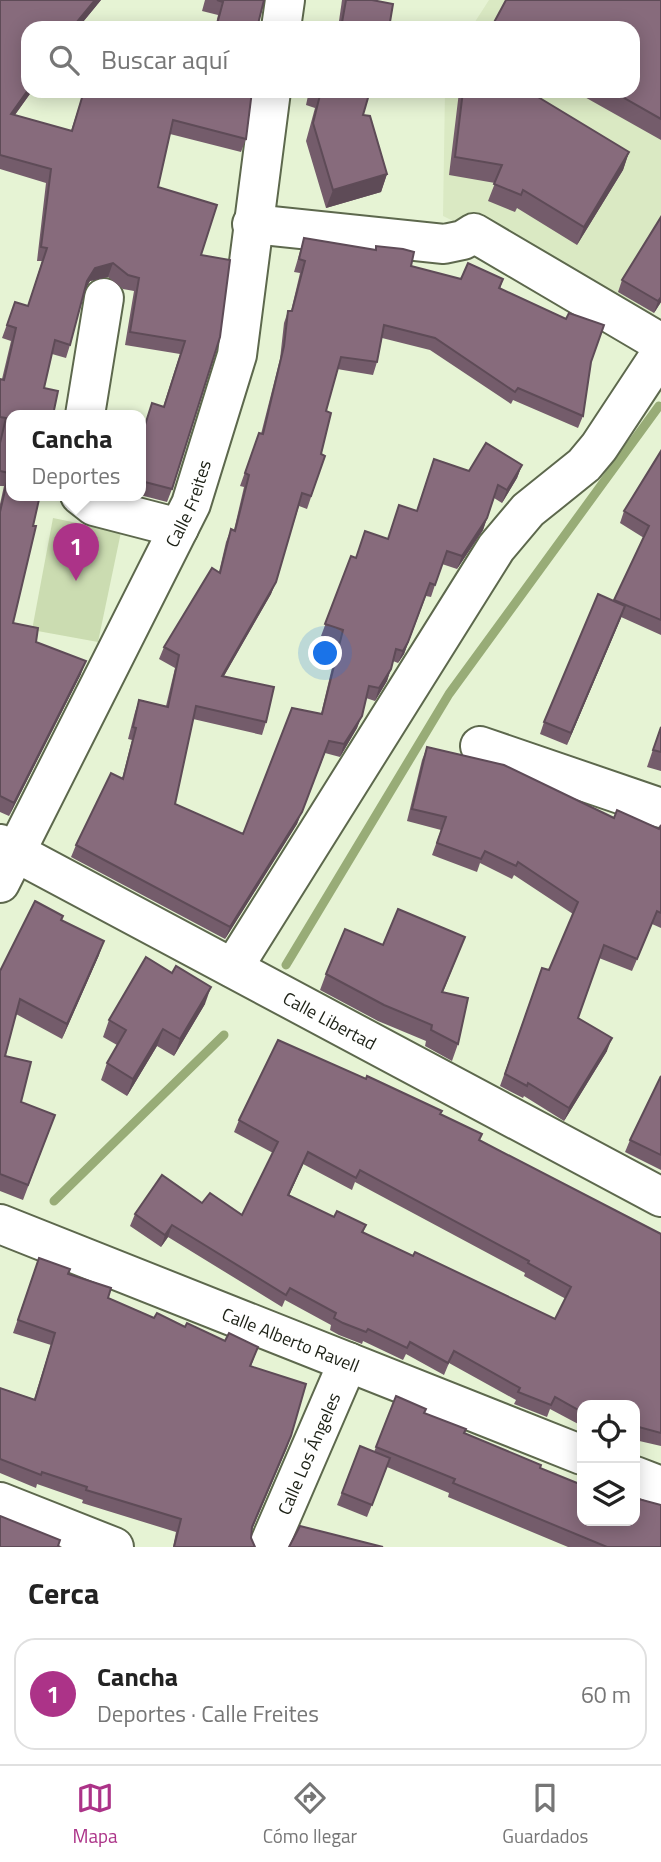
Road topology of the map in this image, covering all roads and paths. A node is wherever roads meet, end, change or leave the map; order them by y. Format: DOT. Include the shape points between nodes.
graph roads {
  1 [pos="285,0"];
  2 [pos="282,21"];
  3 [pos="270,98"];
  4 [pos="251,224"];
  5 [pos="104,298"];
  6 [pos="661,343"];
  7 [pos="661,354"];
  8 [pos="86,410"];
  9 [pos="88,501"];
  10 [pos="179,528"];
  11 [pos="480,746"];
  12 [pos="661,808"];
  13 [pos="5,860"];
  14 [pos="233,968"];
  15 [pos="661,1197"];
  16 [pos="0,1224"];
  17 [pos="348,1362"];
  18 [pos="577,1453"];
  19 [pos="640,1478"];
  20 [pos="661,1486"];
  21 [pos="0,1502"];
  22 [pos="114,1547"];
  23 [pos="268,1547"];
  1 -- 2 [label="street"];
  3 -- 4 [label="street, Calle Freites"];
  4 -- 6 [label="street" via="444,244 474,233"];
  4 -- 10 [label="street, Calle Freites" via="237,355 191,504"];
  5 -- 8 [label="street"];
  7 -- 14 [label="street" via="584,465 528,510 496,548"];
  9 -- 10 [label="street"];
  10 -- 13 [label="street, Calle Freites"];
  11 -- 12 [label="street"];
  13 -- 14 [label="street, Calle Libertad"];
  14 -- 15 [label="street, Calle Libertad"];
  16 -- 17 [label="street, Calle Alberto Ravell"];
  17 -- 18 [label="street, Calle Alberto Ravell"];
  17 -- 23 [label="street, Calle Los Ángeles"];
  19 -- 20 [label="street"];
  21 -- 22 [label="street"];
}
